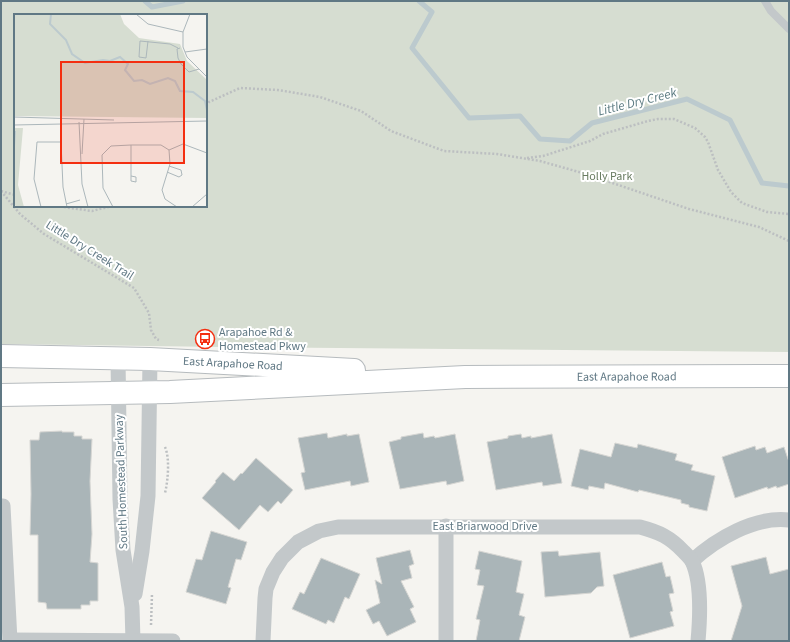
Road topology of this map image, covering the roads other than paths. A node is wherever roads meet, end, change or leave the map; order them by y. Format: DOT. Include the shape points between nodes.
graph roads {
  1 [pos="765,1"];
  2 [pos="789,29"];
  3 [pos="157,350"];
  4 [pos="1,356"];
  5 [pos="118,358"];
  6 [pos="789,376"];
  7 [pos="465,377"];
  8 [pos="150,392"];
  9 [pos="118,393"];
  10 [pos="1,395"];
  11 [pos="1,506"];
  12 [pos="789,520"];
  13 [pos="446,526"];
  14 [pos="692,561"];
  15 [pos="132,607"];
  16 [pos="10,641"];
  17 [pos="133,641"];
  18 [pos="174,641"];
  19 [pos="263,641"];
  20 [pos="446,641"];
  21 [pos="698,641"];
  1 -- 2 [label="lane"];
  3 -- 5 [label="main road, East Arapahoe Road"];
  3 -- 7 [label="main road, East Arapahoe Road"];
  3 -- 8 [label="street, South Homestead Parkway"];
  4 -- 5 [label="main road, East Arapahoe Road"];
  5 -- 9 [label="street, South Homestead Parkway"];
  6 -- 7 [label="main road, East Arapahoe Road"];
  7 -- 8 [label="main road, East Arapahoe Road"];
  8 -- 9 [label="main road, East Arapahoe Road"];
  8 -- 15 [label="street, South Homestead Parkway" via="148,496"];
  9 -- 10 [label="main road, East Arapahoe Road"];
  9 -- 15 [label="street, South Homestead Parkway" via="120,500"];
  11 -- 16 [label="street"];
  12 -- 14 [label="street" via="754,523 706,549"];
  13 -- 14 [label="street, East Briarwood Drive" via="640,526 659,532 675,542"];
  13 -- 19 [label="street, East Briarwood Drive" via="338,527 319,531 298,542 282,558 266,589"];
  13 -- 20 [label="street"];
  14 -- 21 [label="street, East Briarwood Drive" via="697,578 701,618"];
  15 -- 17 [label="street, South Homestead Parkway"];
  16 -- 17 [label="street"];
  17 -- 18 [label="street"];
}
